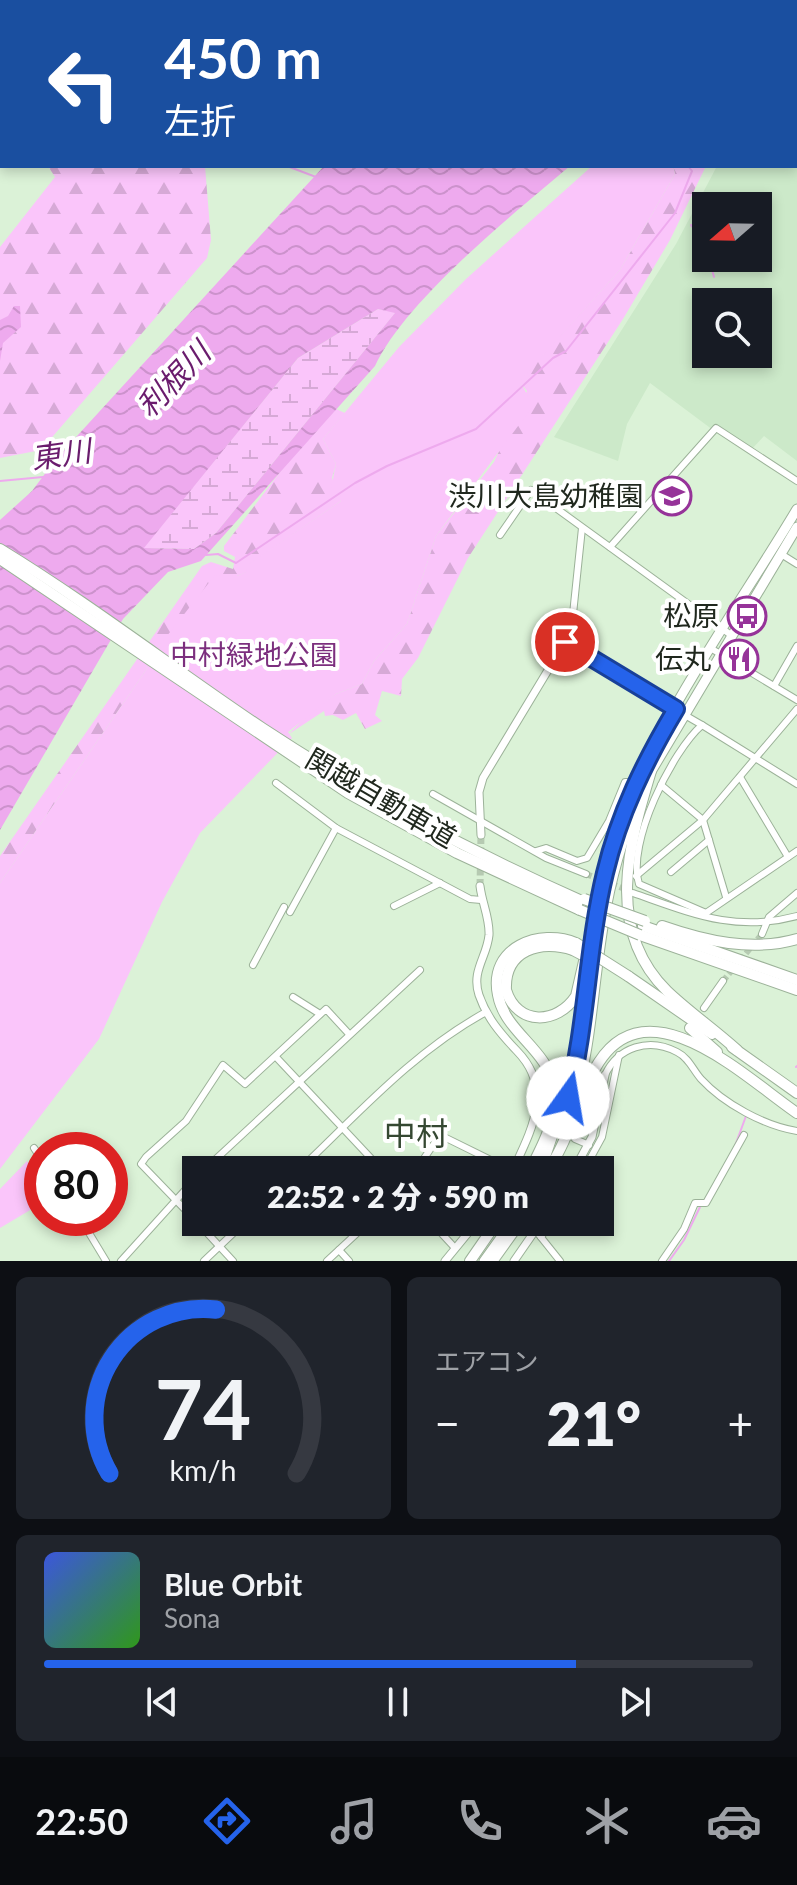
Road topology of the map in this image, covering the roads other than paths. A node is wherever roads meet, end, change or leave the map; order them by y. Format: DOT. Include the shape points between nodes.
graph roads {
  1 [pos="797,481"];
  2 [pos="797,509"];
  3 [pos="797,527"];
  4 [pos="582,528"];
  5 [pos="500,535"];
  6 [pos="610,547"];
  7 [pos="0,549"];
  8 [pos="781,554"];
  9 [pos="0,559"];
  10 [pos="797,564"];
  11 [pos="727,632"];
  12 [pos="565,642"];
  13 [pos="797,646"];
  14 [pos="716,651"];
  15 [pos="774,686"];
  16 [pos="797,700"];
  17 [pos="797,709"];
  18 [pos="680,712"];
  19 [pos="702,725"];
  20 [pos="295,755"];
  21 [pos="758,757"];
  22 [pos="651,771"];
  23 [pos="740,777"];
  24 [pos="636,782"];
  25 [pos="276,783"];
  26 [pos="797,784"];
  27 [pos="661,785"];
  28 [pos="433,794"];
  29 [pos="481,820"];
  30 [pos="703,820"];
  31 [pos="336,828"];
  32 [pos="481,835"];
  33 [pos="709,840"];
  34 [pos="671,847"];
  35 [pos="536,851"];
  36 [pos="797,851"];
  37 [pos="788,857"];
  38 [pos="681,864"];
  39 [pos="605,870"];
  40 [pos="671,872"];
  41 [pos="586,874"];
  42 [pos="636,876"];
  43 [pos="440,883"];
  44 [pos="480,886"];
  45 [pos="633,893"];
  46 [pos="797,893"];
  47 [pos="726,897"];
  48 [pos="481,900"];
  49 [pos="583,904"];
  50 [pos="394,906"];
  51 [pos="707,915"];
  52 [pos="797,916"];
  53 [pos="766,924"];
  54 [pos="643,927"];
  55 [pos="762,934"];
  56 [pos="797,939"];
  57 [pos="575,946"];
  58 [pos="253,965"];
  59 [pos="420,970"];
  60 [pos="625,979"];
  61 [pos="797,980"];
  62 [pos="723,981"];
  63 [pos="797,991"];
  64 [pos="293,997"];
  65 [pos="704,1008"];
  66 [pos="486,1012"];
  67 [pos="320,1014"];
  68 [pos="349,1034"];
  69 [pos="737,1050"];
  70 [pos="619,1055"];
  71 [pos="276,1057"];
  72 [pos="726,1063"];
  73 [pos="605,1075"];
  74 [pos="298,1082"];
  75 [pos="797,1092"];
  76 [pos="797,1110"];
  77 [pos="534,1124"];
  78 [pos="545,1127"];
  79 [pos="342,1129"];
  80 [pos="797,1131"];
  81 [pos="744,1135"];
  82 [pos="575,1139"];
  83 [pos="589,1145"];
  84 [pos="219,1156"];
  85 [pos="314,1156"];
  86 [pos="368,1156"];
  87 [pos="426,1156"];
  88 [pos="483,1156"];
  89 [pos="519,1156"];
  90 [pos="536,1156"];
  91 [pos="547,1156"];
  92 [pos="554,1156"];
  93 [pos="557,1156"];
  94 [pos="582,1156"];
  95 [pos="592,1156"];
  96 [pos="182,1191"];
  97 [pos="174,1198"];
  98 [pos="182,1207"];
  99 [pos="91,1236"];
  100 [pos="210,1236"];
  101 [pos="230,1236"];
  102 [pos="354,1236"];
  103 [pos="444,1236"];
  104 [pos="465,1236"];
  105 [pos="487,1236"];
  106 [pos="502,1236"];
  107 [pos="511,1236"];
  108 [pos="536,1236"];
  109 [pos="540,1236"];
  110 [pos="220,1246"];
  111 [pos="455,1248"];
  112 [pos="339,1250"];
  113 [pos="106,1261"];
  114 [pos="121,1261"];
  115 [pos="204,1261"];
  116 [pos="233,1261"];
  117 [pos="327,1261"];
  118 [pos="349,1261"];
  119 [pos="445,1261"];
  120 [pos="470,1261"];
  121 [pos="484,1261"];
  122 [pos="493,1261"];
  123 [pos="514,1261"];
  124 [pos="560,1261"];
  125 [pos="662,1261"];
  1 -- 6 [label="street" via="716,428"];
  2 -- 11 [label="highway"];
  3 -- 8 [label="highway"];
  4 -- 5 [label="street" via="529,490"];
  4 -- 6 [label="street"];
  4 -- 12 [label="street"];
  6 -- 11 [label="street"];
  7 -- 20 [label="highway, 関越自動車道"];
  8 -- 10 [label="street"];
  8 -- 11 [label="highway"];
  9 -- 20 [label="highway, 関越自動車道"];
  11 -- 14 [label="highway"];
  12 -- 18 [label="street"];
  12 -- 29 [label="street" via="483,778"];
  13 -- 15 [label="street"];
  14 -- 15 [label="street"];
  14 -- 18 [label="highway"];
  15 -- 16 [label="street"];
  17 -- 21 [label="street"];
  18 -- 19 [label="street"];
  18 -- 22 [label="highway"];
  18 -- 24 [label="highway"];
  19 -- 21 [label="street"];
  19 -- 27 [label="street"];
  20 -- 49 [label="highway, 関越自動車道"];
  20 -- 49 [label="highway, 関越自動車道" via="419,834"];
  21 -- 23 [label="street"];
  21 -- 26 [label="street"];
  22 -- 69 [label="highway" via="626,863 635,938 667,991"];
  22 -- 92 [label="highway" via="612,878 582,1072"];
  23 -- 30 [label="street"];
  23 -- 37 [label="street"];
  24 -- 35 [label="street" via="625,782 587,858 577,861 546,848"];
  24 -- 39 [label="highway"];
  25 -- 31 [label="street"];
  27 -- 30 [label="street"];
  27 -- 42 [label="street" via="643,833"];
  28 -- 29 [label="street"];
  29 -- 32 [label="street"];
  29 -- 35 [label="street"];
  30 -- 33 [label="street"];
  30 -- 34 [label="street"];
  31 -- 43 [label="street"];
  31 -- 58 [label="street"];
  33 -- 38 [label="street"];
  33 -- 47 [label="street"];
  34 -- 38 [label="street"];
  34 -- 42 [label="street"];
  35 -- 41 [label="street"];
  36 -- 37 [label="street"];
  37 -- 47 [label="street"];
  38 -- 40 [label="street"];
  39 -- 57 [label="highway" via="583,977 571,1004 541,1018 526,1015 513,1004 506,984 519,955 548,944"];
  39 -- 91 [label="highway" via="574,1073"];
  42 -- 51 [label="street" via="639,884"];
  43 -- 48 [label="street"];
  43 -- 50 [label="street"];
  44 -- 48 [label="street"];
  45 -- 51 [label="street"];
  46 -- 53 [label="street"];
  47 -- 51 [label="street"];
  48 -- 66 [label="street" via="489,937 476,982"];
  49 -- 54 [label="highway, 関越自動車道, bridge"];
  51 -- 53 [label="street"];
  52 -- 53 [label="street"];
  53 -- 55 [label="street"];
  54 -- 56 [label="highway" via="738,944"];
  54 -- 61 [label="highway, 関越自動車道"];
  54 -- 63 [label="highway, 関越自動車道"];
  57 -- 60 [label="highway, bridge"];
  57 -- 90 [label="highway" via="548,936 529,940 505,959 497,978 503,1010 546,1064 555,1091 550,1126"];
  59 -- 68 [label="street"];
  60 -- 69 [label="highway"];
  60 -- 72 [label="highway" via="699,1034"];
  62 -- 65 [label="street"];
  64 -- 67 [label="street"];
  66 -- 77 [label="street" via="534,1074 539,1092"];
  66 -- 79 [label="street" via="434,1044"];
  67 -- 68 [label="street" via="326,1009"];
  67 -- 71 [label="street"];
  68 -- 74 [label="street"];
  69 -- 75 [label="highway"];
  70 -- 73 [label="street"];
  70 -- 80 [label="street" via="643,1045 678,1048 702,1080 733,1103 767,1124"];
  70 -- 95 [label="street" via="602,1137"];
  71 -- 74 [label="street"];
  71 -- 97 [label="street" via="245,1084 223,1065 186,1121 141,1164"];
  72 -- 76 [label="highway"];
  72 -- 93 [label="highway" via="669,1033 649,1032 619,1042 598,1064"];
  73 -- 83 [label="street"];
  74 -- 79 [label="street"];
  74 -- 84 [label="street"];
  77 -- 78 [label="street"];
  77 -- 89 [label="street"];
  79 -- 85 [label="street"];
  79 -- 86 [label="street"];
  81 -- 125 [label="street" via="706,1203 698,1203"];
  82 -- 83 [label="street"];
  83 -- 94 [label="street"];
  87 -- 88 [label="street" via="440,1135"];
  96 -- 97 [label="street"];
  97 -- 98 [label="street"];
  97 -- 114 [label="street"];
  99 -- 113 [label="street"];
  100 -- 110 [label="street"];
  101 -- 110 [label="street"];
  102 -- 112 [label="street"];
  103 -- 111 [label="street"];
  104 -- 111 [label="street"];
  105 -- 120 [label="highway"];
  106 -- 121 [label="highway"];
  107 -- 122 [label="highway"];
  108 -- 123 [label="street"];
  109 -- 124 [label="street"];
  110 -- 115 [label="street"];
  110 -- 116 [label="street"];
  111 -- 119 [label="street"];
  112 -- 117 [label="street"];
  112 -- 118 [label="street"];
}
